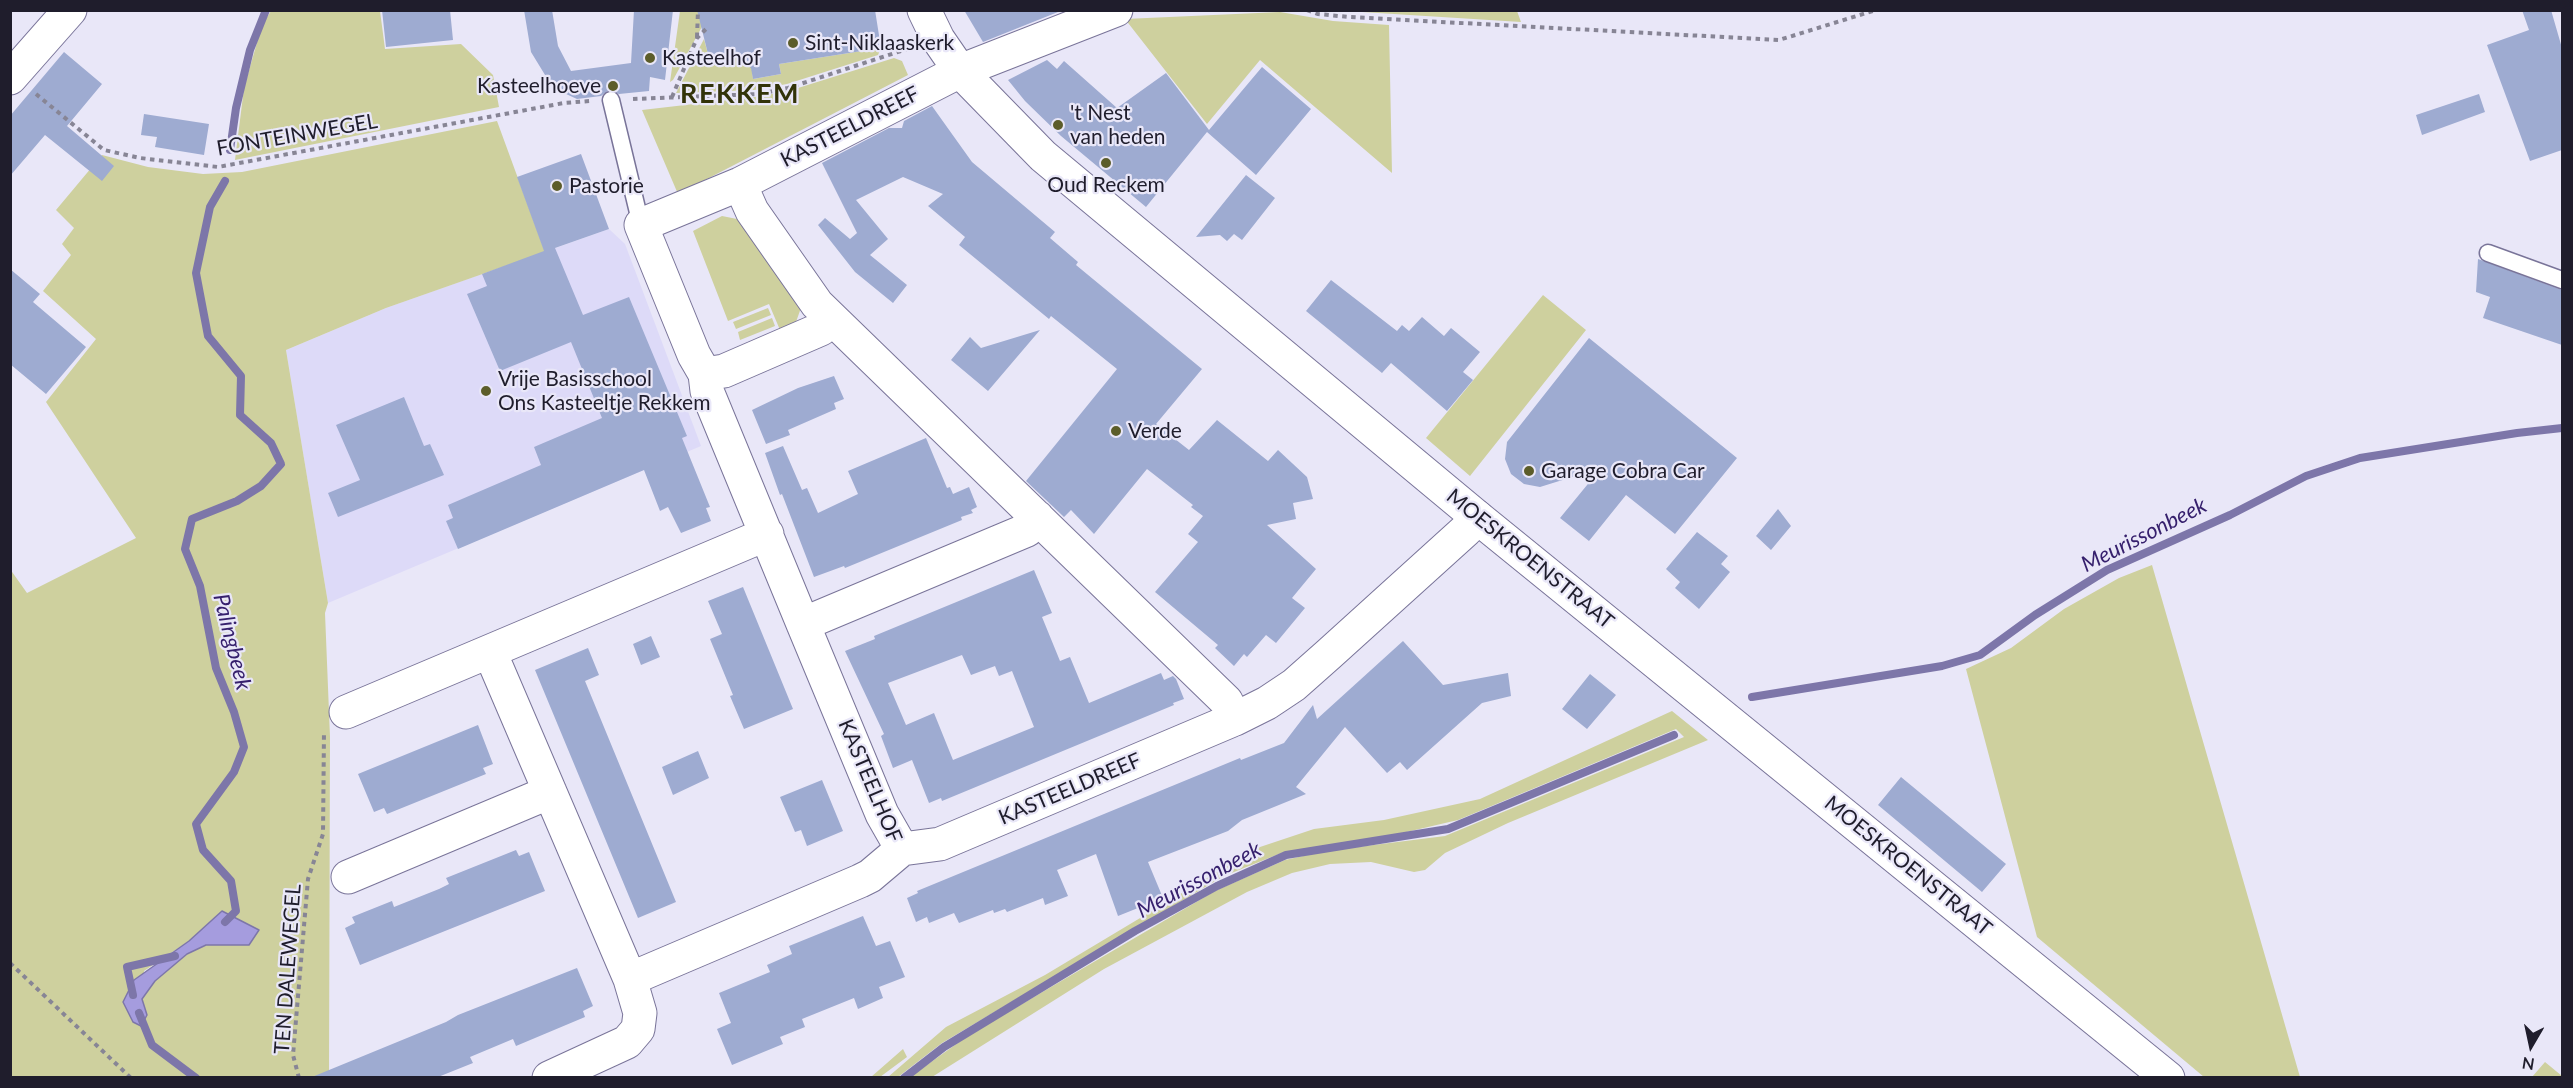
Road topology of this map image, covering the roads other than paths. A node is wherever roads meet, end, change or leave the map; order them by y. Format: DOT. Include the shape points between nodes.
graph roads {
  1 [pos="70,10"];
  2 [pos="924,10"];
  3 [pos="1116,10"];
  4 [pos="953,74"];
  5 [pos="12,76"];
  6 [pos="611,100"];
  7 [pos="740,184"];
  8 [pos="641,225"];
  9 [pos="2488,253"];
  10 [pos="2562,280"];
  11 [pos="831,319"];
  12 [pos="705,374"];
  13 [pos="1037,517"];
  14 [pos="1477,517"];
  15 [pos="767,534"];
  16 [pos="803,624"];
  17 [pos="490,652"];
  18 [pos="335,716"];
  19 [pos="1235,719"];
  20 [pos="550,792"];
  21 [pos="902,849"];
  22 [pos="348,876"];
  23 [pos="630,979"];
  24 [pos="549,1077"];
  25 [pos="2168,1077"];
  1 -- 5 [label="street"];
  2 -- 4 [label="street, MOESKROENSTRAAT"];
  3 -- 4 [label="street, KASTEELDREEF"];
  4 -- 7 [label="street, KASTEELDREEF"];
  4 -- 14 [label="street, MOESKROENSTRAAT" via="1043,156"];
  6 -- 8 [label="lane"];
  7 -- 8 [label="street, KASTEELDREEF"];
  7 -- 11 [label="street" via="752,211"];
  8 -- 12 [label="street"];
  9 -- 10 [label="lane"];
  11 -- 12 [label="street" via="821,329 724,371"];
  11 -- 13 [label="street"];
  12 -- 15 [label="street, KASTEELHOF" via="707,391"];
  13 -- 16 [label="street" via="1027,530"];
  13 -- 19 [label="street" via="1226,701"];
  14 -- 19 [label="street, KASTEELDREEF" via="1294,685"];
  14 -- 25 [label="street, MOESKROENSTRAAT"];
  15 -- 16 [label="street, KASTEELHOF"];
  15 -- 17 [label="street"];
  16 -- 21 [label="street, KASTEELHOF" via="882,814"];
  17 -- 18 [label="street"];
  17 -- 20 [label="street"];
  19 -- 21 [label="street, KASTEELDREEF" via="940,844"];
  20 -- 22 [label="street"];
  20 -- 23 [label="street"];
  21 -- 23 [label="street, KASTEELHOF" via="860,881"];
  23 -- 24 [label="street" via="640,1013 638,1029 627,1042"];
}
